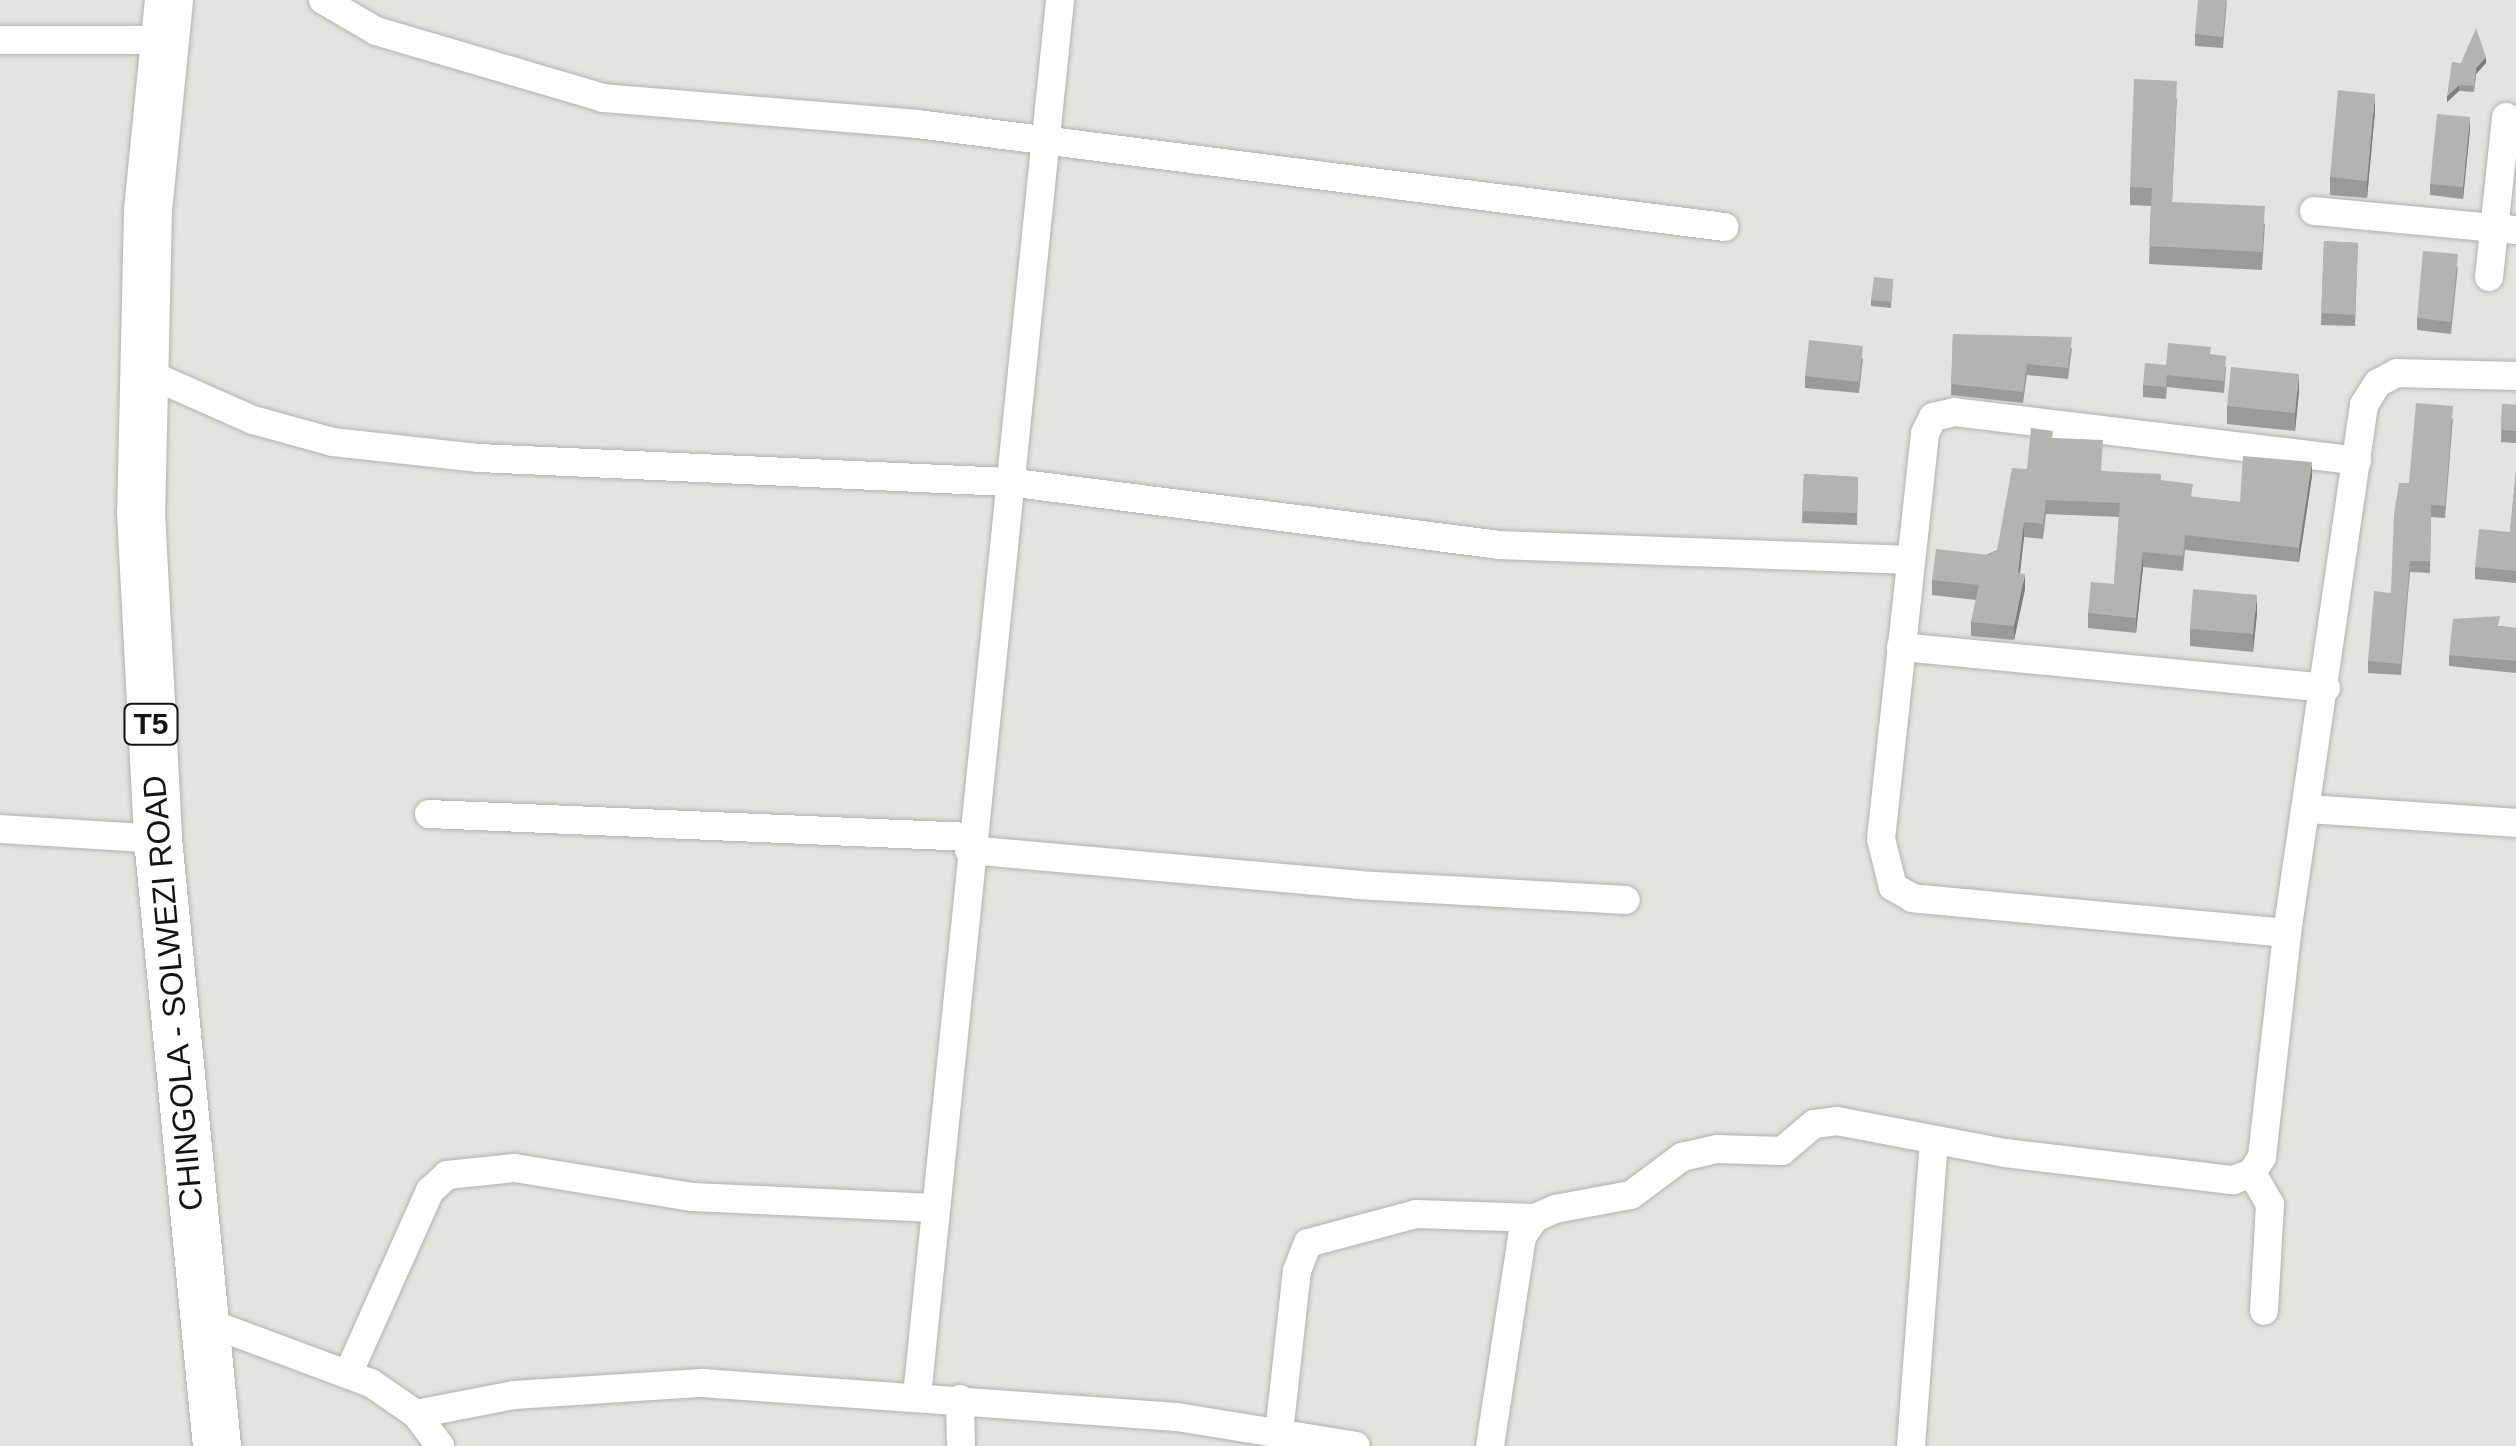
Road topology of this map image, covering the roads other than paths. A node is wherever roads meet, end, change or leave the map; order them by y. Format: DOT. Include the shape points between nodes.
graph roads {
  1 [pos="323,0"];
  2 [pos="1060,0"];
  3 [pos="167,20"];
  4 [pos="0,40"];
  5 [pos="2506,117"];
  6 [pos="1045,140"];
  7 [pos="2314,212"];
  8 [pos="1724,227"];
  9 [pos="2504,229"];
  10 [pos="2490,277"];
  11 [pos="140,370"];
  12 [pos="2516,376"];
  13 [pos="2357,461"];
  14 [pos="1008,482"];
  15 [pos="1911,560"];
  16 [pos="1902,647"];
  17 [pos="2326,688"];
  18 [pos="2307,809"];
  19 [pos="429,814"];
  20 [pos="2516,823"];
  21 [pos="0,829"];
  22 [pos="158,840"];
  23 [pos="970,843"];
  24 [pos="1626,900"];
  25 [pos="2287,932"];
  26 [pos="1934,1142"];
  27 [pos="2252,1173"];
  28 [pos="935,1208"];
  29 [pos="1535,1218"];
  30 [pos="2264,1311"];
  31 [pos="204,1320"];
  32 [pos="348,1374"];
  33 [pos="917,1396"];
  34 [pos="960,1399"];
  35 [pos="416,1414"];
  36 [pos="1279,1433"];
  37 [pos="217,1446"];
  38 [pos="440,1446"];
  39 [pos="961,1446"];
  40 [pos="1356,1446"];
  41 [pos="1490,1446"];
  42 [pos="1911,1446"];
  1 -- 6 [label="street" via="376,31 603,98"];
  2 -- 6 [label="street"];
  3 -- 4 [label="street"];
  3 -- 11 [label="highway, CHINGOLA - SOLWEZI ROAD / T5"];
  5 -- 9 [label="street"];
  6 -- 8 [label="street"];
  6 -- 14 [label="street"];
  7 -- 9 [label="street"];
  9 -- 10 [label="street"];
  11 -- 14 [label="street" via="254,420 333,442 479,458"];
  11 -- 22 [label="highway, CHINGOLA - SOLWEZI ROAD / T5"];
  12 -- 13 [label="street" via="2397,373 2378,384 2364,405"];
  13 -- 15 [label="street" via="1943,414 1924,433"];
  13 -- 17 [label="street"];
  14 -- 15 [label="street" via="1414,538"];
  14 -- 23 [label="street"];
  15 -- 16 [label="street"];
  16 -- 17 [label="street"];
  16 -- 25 [label="street" via="1881,840 1893,887 1913,898"];
  17 -- 18 [label="street"];
  18 -- 20 [label="street"];
  18 -- 25 [label="street"];
  19 -- 23 [label="street"];
  21 -- 22 [label="street"];
  22 -- 31 [label="highway, CHINGOLA - SOLWEZI ROAD / T5"];
  23 -- 24 [label="street" via="1358,886"];
  23 -- 28 [label="street"];
  25 -- 27 [label="street" via="2262,1157"];
  26 -- 27 [label="street" via="2233,1180"];
  26 -- 29 [label="street" via="1837,1121 1814,1124 1782,1151 1717,1149 1682,1157 1617,1202"];
  26 -- 42 [label="street"];
  27 -- 30 [label="street" via="2270,1204"];
  28 -- 32 [label="street" via="693,1197 515,1168 448,1175 430,1191"];
  28 -- 33 [label="street"];
  29 -- 36 [label="street" via="1416,1214 1308,1243 1296,1271"];
  29 -- 41 [label="street" via="1522,1236"];
  31 -- 32 [label="street"];
  31 -- 37 [label="highway, CHINGOLA - SOLWEZI ROAD / T5"];
  32 -- 35 [label="street"];
  33 -- 34 [label="street"];
  33 -- 35 [label="street" via="624,1384"];
  34 -- 36 [label="street" via="1177,1417"];
  34 -- 39 [label="street"];
  35 -- 38 [label="street"];
  36 -- 40 [label="street"];
}
